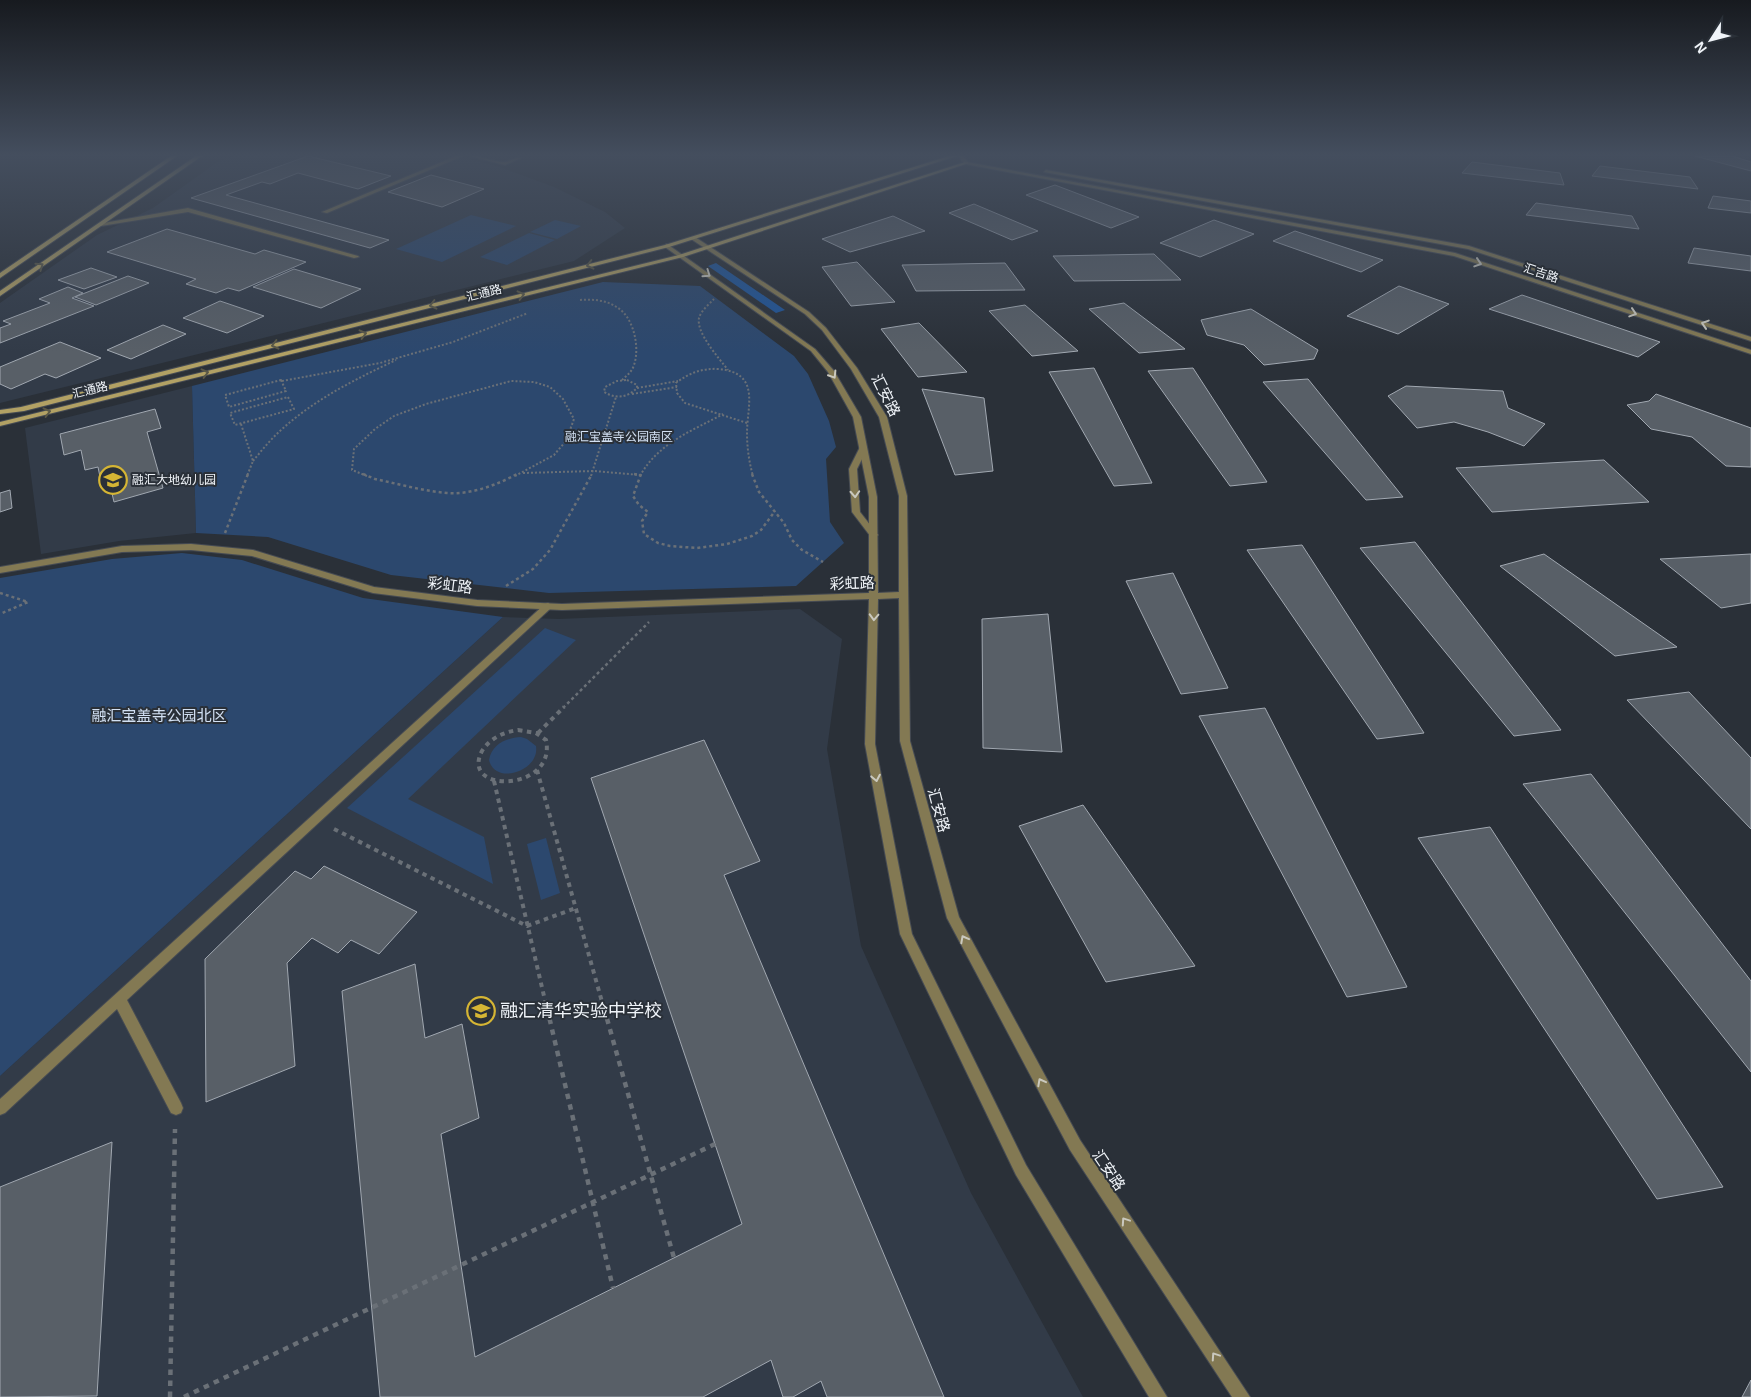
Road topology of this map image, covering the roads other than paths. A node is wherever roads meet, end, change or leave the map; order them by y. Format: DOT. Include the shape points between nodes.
graph roads {
  1 [pos="80,221"];
  2 [pos="105,221"];
  3 [pos="118,221"];
  4 [pos="228,221"];
  5 [pos="746,221"];
  6 [pos="784,221"];
  7 [pos="1281,221"];
  8 [pos="1316,221"];
  9 [pos="101,224"];
  10 [pos="692,238"];
  11 [pos="667,246"];
  12 [pos="707,247"];
  13 [pos="680,256"];
  14 [pos="356,257"];
  15 [pos="0,276"];
  16 [pos="0,294"];
  17 [pos="1751,339"];
  18 [pos="1751,352"];
  19 [pos="0,412"];
  20 [pos="0,424"];
  21 [pos="864,449"];
  22 [pos="874,535"];
  23 [pos="0,570"];
  24 [pos="904,595"];
  25 [pos="874,596"];
  26 [pos="548,606"];
  27 [pos="120,999"];
  28 [pos="0,1108"];
  29 [pos="176,1108"];
  30 [pos="1159,1397"];
  31 [pos="1242,1397"];
  1 -- 15 [label="main road"];
  2 -- 9 [label="main road"];
  3 -- 9 [label="street"];
  4 -- 14 [label="street"];
  5 -- 10 [label="main road, 汇通路"];
  6 -- 12 [label="main road, 汇通路"];
  7 -- 18 [label="street, 汇吉路, one-way" via="1455,255"];
  17 -- 8 [label="street, 汇吉路, one-way" via="1469,248"];
  16 -- 9 [label="main road, one-way"];
  10 -- 11 [label="main road, 汇通路"];
  10 -- 12 [label="street, 汇安路"];
  11 -- 13 [label="street"];
  11 -- 19 [label="main road, 汇通路, one-way"];
  12 -- 13 [label="main road, 汇通路"];
  12 -- 24 [label="street, 汇安路" via="807,313 824,329 854,368 883,417 903,496"];
  20 -- 13 [label="main road, 汇通路, one-way"];
  13 -- 21 [label="street, one-way" via="813,350 831,371 857,417"];
  21 -- 22 [label="street" via="873,497"];
  21 -- 22 [label="street, one-way" via="853,469 856,512"];
  22 -- 25 [label="street"];
  23 -- 26 [label="street, 彩虹路" via="122,549 191,547 253,552 373,590 477,603"];
  24 -- 25 [label="street, 彩虹路"];
  31 -- 24 [label="street, 汇安路, one-way" via="1075,1145 953,918 905,741"];
  25 -- 26 [label="street, 彩虹路"];
  25 -- 30 [label="street, one-way" via="870,744 906,934 1021,1170"];
  26 -- 27 [label="street"];
  27 -- 28 [label="street"];
  27 -- 29 [label="street"];
}
